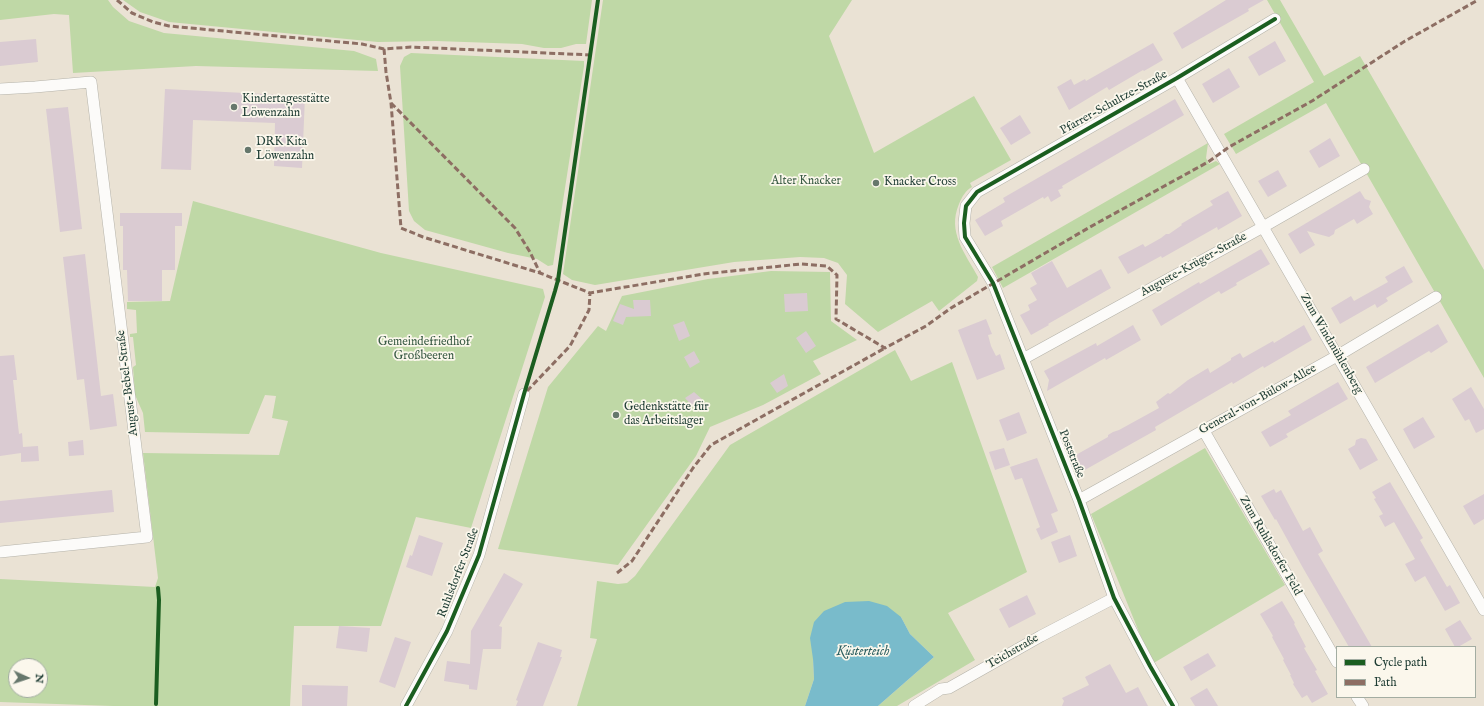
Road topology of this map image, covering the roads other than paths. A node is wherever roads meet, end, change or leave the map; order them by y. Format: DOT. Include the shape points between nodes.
graph roads {
  1 [pos="1275,19"];
  2 [pos="1178,78"];
  3 [pos="0,89"];
  4 [pos="1364,169"];
  5 [pos="966,206"];
  6 [pos="1263,227"];
  7 [pos="1436,297"];
  8 [pos="1338,356"];
  9 [pos="1023,359"];
  10 [pos="524,394"];
  11 [pos="1204,430"];
  12 [pos="1078,500"];
  13 [pos="0,552"];
  14 [pos="1114,598"];
  15 [pos="1484,610"];
  16 [pos="1336,660"];
  17 [pos="406,706"];
  18 [pos="914,706"];
  19 [pos="1173,706"];
  1 -- 2 [label="street, Pfarrer-Schultze-Straße"];
  2 -- 5 [label="street, Pfarrer-Schultze-Straße" via="977,192"];
  2 -- 6 [label="street, Zum Windmühlenberg"];
  3 -- 13 [label="street, August-Bebel-Straße" via="92,82 147,537"];
  4 -- 6 [label="street, Auguste-Krüger-Straße"];
  5 -- 9 [label="street, Poststraße" via="965,237 993,283"];
  6 -- 8 [label="street, Zum Windmühlenberg"];
  6 -- 9 [label="street, Auguste-Krüger-Straße"];
  7 -- 8 [label="street, General-von-Bülow-Allee"];
  8 -- 11 [label="street, General-von-Bülow-Allee"];
  8 -- 15 [label="street, Zum Windmühlenberg"];
  9 -- 12 [label="street, Poststraße"];
  10 -- 17 [label="street, Ruhlsdorfer Straße" via="479,555 447,631"];
  11 -- 12 [label="street, General-von-Bülow-Allee"];
  11 -- 16 [label="street, Zum Ruhlsdorfer Feld"];
  12 -- 14 [label="street, Poststraße"];
  14 -- 18 [label="street, Teichstraße" via="949,688 941,689"];
  14 -- 19 [label="street, Poststraße"];
}
